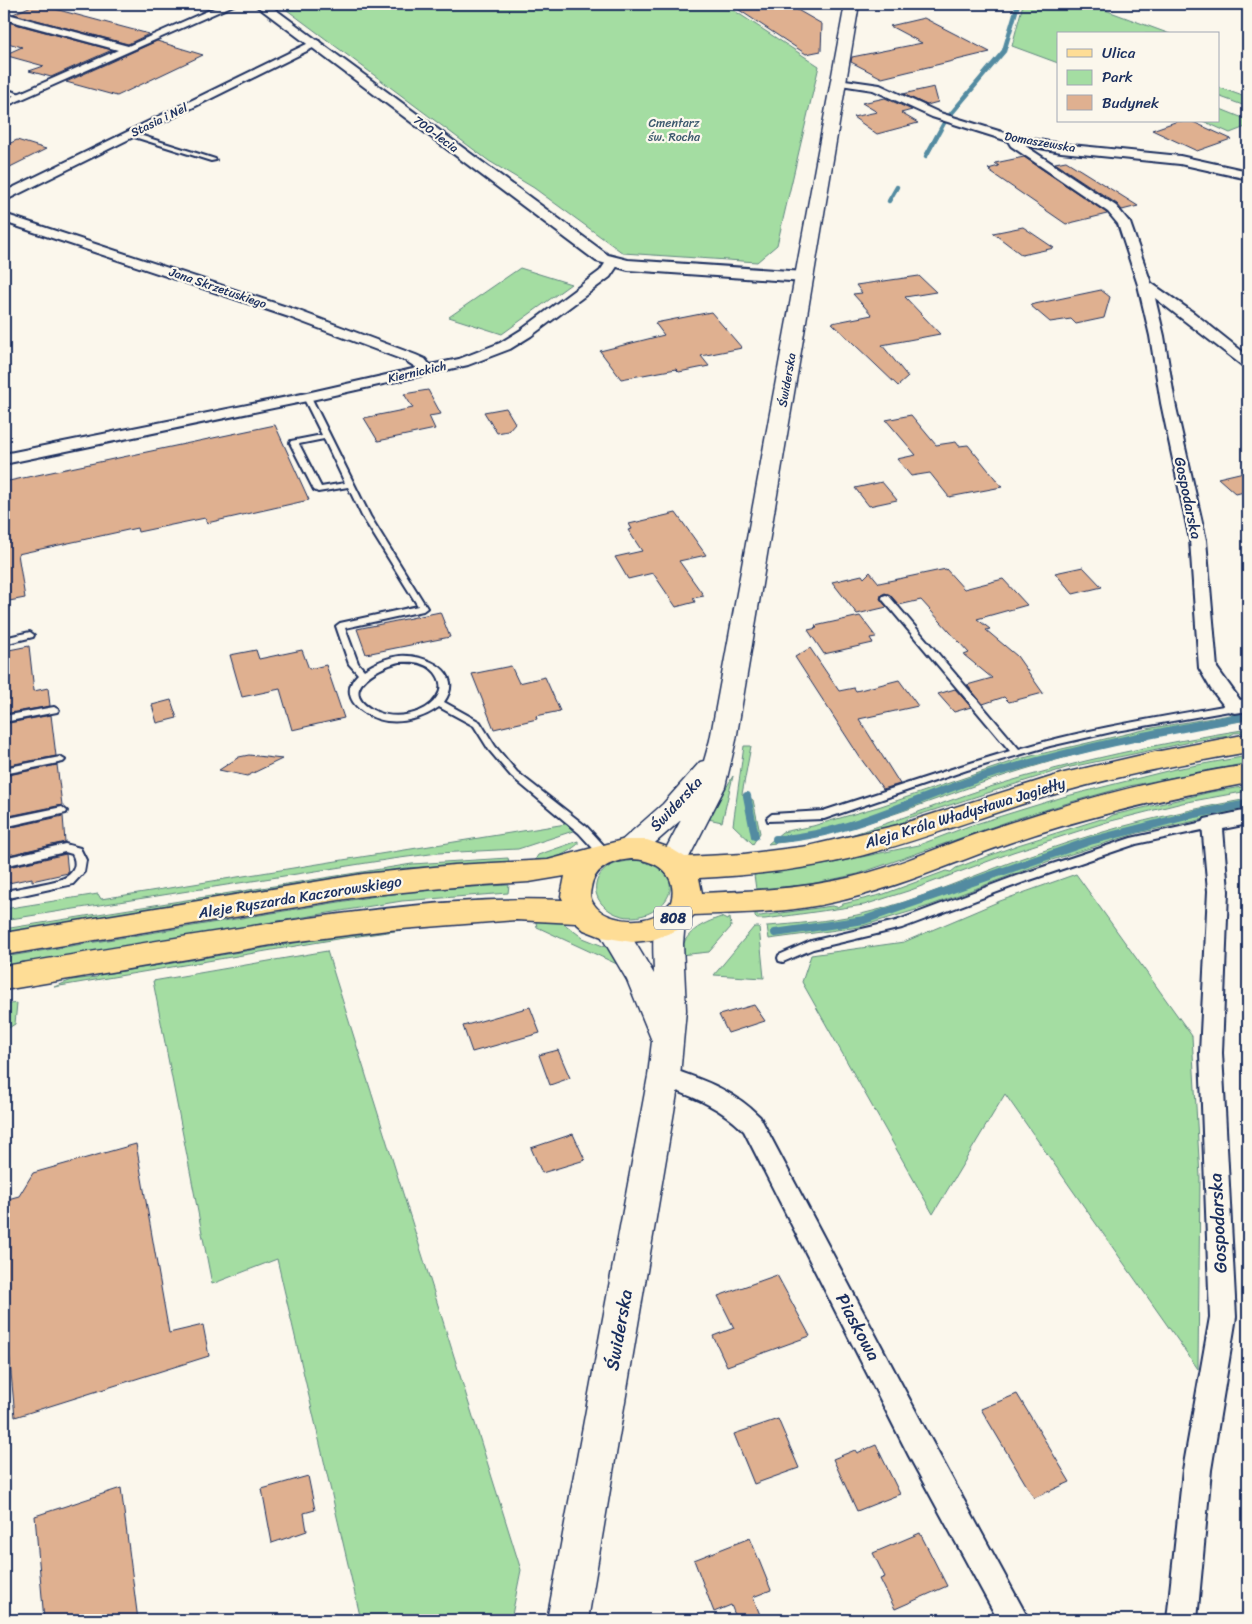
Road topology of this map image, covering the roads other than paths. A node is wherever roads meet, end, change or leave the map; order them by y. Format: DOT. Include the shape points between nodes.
graph roads {
  1 [pos="231,4"];
  2 [pos="265,4"];
  3 [pos="852,4"];
  4 [pos="4,16"];
  5 [pos="315,43"];
  6 [pos="128,49"];
  7 [pos="838,82"];
  8 [pos="4,91"];
  9 [pos="22,96"];
  10 [pos="4,104"];
  11 [pos="130,134"];
  12 [pos="1013,139"];
  13 [pos="213,160"];
  14 [pos="1248,175"];
  15 [pos="4,197"];
  16 [pos="4,218"];
  17 [pos="613,262"];
  18 [pos="805,277"];
  19 [pos="1145,285"];
  20 [pos="1248,363"];
  21 [pos="426,370"];
  22 [pos="307,397"];
  23 [pos="327,436"];
  24 [pos="4,458"];
  25 [pos="351,484"];
  26 [pos="886,598"];
  27 [pos="30,635"];
  28 [pos="4,641"];
  29 [pos="362,674"];
  30 [pos="438,703"];
  31 [pos="1241,706"];
  32 [pos="54,710"];
  33 [pos="4,719"];
  34 [pos="1248,744"];
  35 [pos="1017,753"];
  36 [pos="718,755"];
  37 [pos="60,760"];
  38 [pos="4,771"];
  39 [pos="1248,774"];
  40 [pos="62,811"];
  41 [pos="1248,817"];
  42 [pos="772,818"];
  43 [pos="4,823"];
  44 [pos="1212,824"];
  45 [pos="611,853"];
  46 [pos="4,862"];
  47 [pos="676,865"];
  48 [pos="4,895"];
  49 [pos="584,912"];
  50 [pos="678,913"];
  51 [pos="612,929"];
  52 [pos="4,944"];
  53 [pos="783,958"];
  54 [pos="4,978"];
  55 [pos="666,1040"];
  56 [pos="664,1076"];
  57 [pos="568,1620"];
  58 [pos="1014,1620"];
  59 [pos="1182,1620"];
  1 -- 6 [label="street"];
  2 -- 5 [label="street, 700-lecia"];
  3 -- 7 [label="main road, Świderska"];
  4 -- 6 [label="street"];
  5 -- 11 [label="street, Stasia i Nel"];
  5 -- 17 [label="street, 700-lecia" via="585,247"];
  6 -- 9 [label="street"];
  7 -- 12 [label="street, Domaszewska" via="876,87 936,115"];
  7 -- 18 [label="main road, Świderska"];
  8 -- 9 [label="lane"];
  9 -- 10 [label="street"];
  11 -- 13 [label="lane"];
  11 -- 15 [label="street, Stasia i Nel"];
  12 -- 14 [label="street, Domaszewska" via="1061,148 1180,160"];
  12 -- 19 [label="street, Gospodarska" via="1015,144 1112,209 1124,223"];
  16 -- 21 [label="street, Jana Skrzetuskiego" via="320,323 411,358"];
  17 -- 18 [label="street"];
  17 -- 21 [label="street, Kiernickich" via="605,274 505,346 462,362"];
  18 -- 36 [label="main road, Świderska"];
  19 -- 20 [label="street"];
  19 -- 31 [label="street, Gospodarska" via="1198,540 1208,668 1218,685"];
  21 -- 22 [label="street, Kiernickich"];
  22 -- 23 [label="lane"];
  22 -- 24 [label="street, Kiernickich"];
  23 -- 25 [label="lane"];
  23 -- 25 [label="lane" via="294,443 318,490"];
  25 -- 29 [label="lane" via="366,516 423,608 340,626 354,664"];
  26 -- 35 [label="lane"];
  27 -- 28 [label="lane"];
  29 -- 30 [label="lane" via="355,694 359,704 375,714 397,718 412,716"];
  29 -- 30 [label="lane" via="392,660 426,662 444,676 445,694"];
  30 -- 45 [label="lane" via="477,724 514,774"];
  31 -- 35 [label="lane" via="1116,728"];
  32 -- 33 [label="lane"];
  34 -- 47 [label="main road, Aleja Króla Władysława Jagiełły" via="1063,782 894,837 803,858 737,865"];
  35 -- 42 [label="lane" via="824,815"];
  36 -- 45 [label="main road, Świderska" via="673,811"];
  36 -- 47 [label="main road, Świderska" via="711,787"];
  37 -- 38 [label="lane"];
  39 -- 50 [label="main road, Aleja Króla Władysława Jagiełły" via="1057,817 872,882 828,893"];
  40 -- 43 [label="lane"];
  41 -- 44 [label="street"];
  44 -- 53 [label="lane" via="1136,841 1020,879 898,925 811,945"];
  44 -- 59 [label="street, Gospodarska" via="1218,891 1210,1053 1223,1316 1197,1470"];
  45 -- 47 [label="main road" via="658,854"];
  45 -- 49 [label="main road" via="584,869 577,882 577,898"];
  45 -- 52 [label="main road, Aleje Ryszarda Kaczorowskiego" via="548,870 363,886"];
  46 -- 48 [label="lane" via="65,848 76,851 81,860 80,869 69,881"];
  47 -- 50 [label="main road, 808" via="687,885"];
  49 -- 51 [label="main road, 808"];
  49 -- 54 [label="main road" via="529,908 430,914 283,932"];
  50 -- 51 [label="main road, 808" via="653,929 622,932"];
  50 -- 55 [label="main road, Świderska / 808" via="668,958 670,1010"];
  51 -- 55 [label="main road, Świderska / 808" via="624,945 654,1004"];
  55 -- 56 [label="main road, Świderska / 808"];
  56 -- 57 [label="main road, Świderska / 808"];
  56 -- 58 [label="street, Piaskowa" via="724,1098 752,1124 919,1446"];
}
